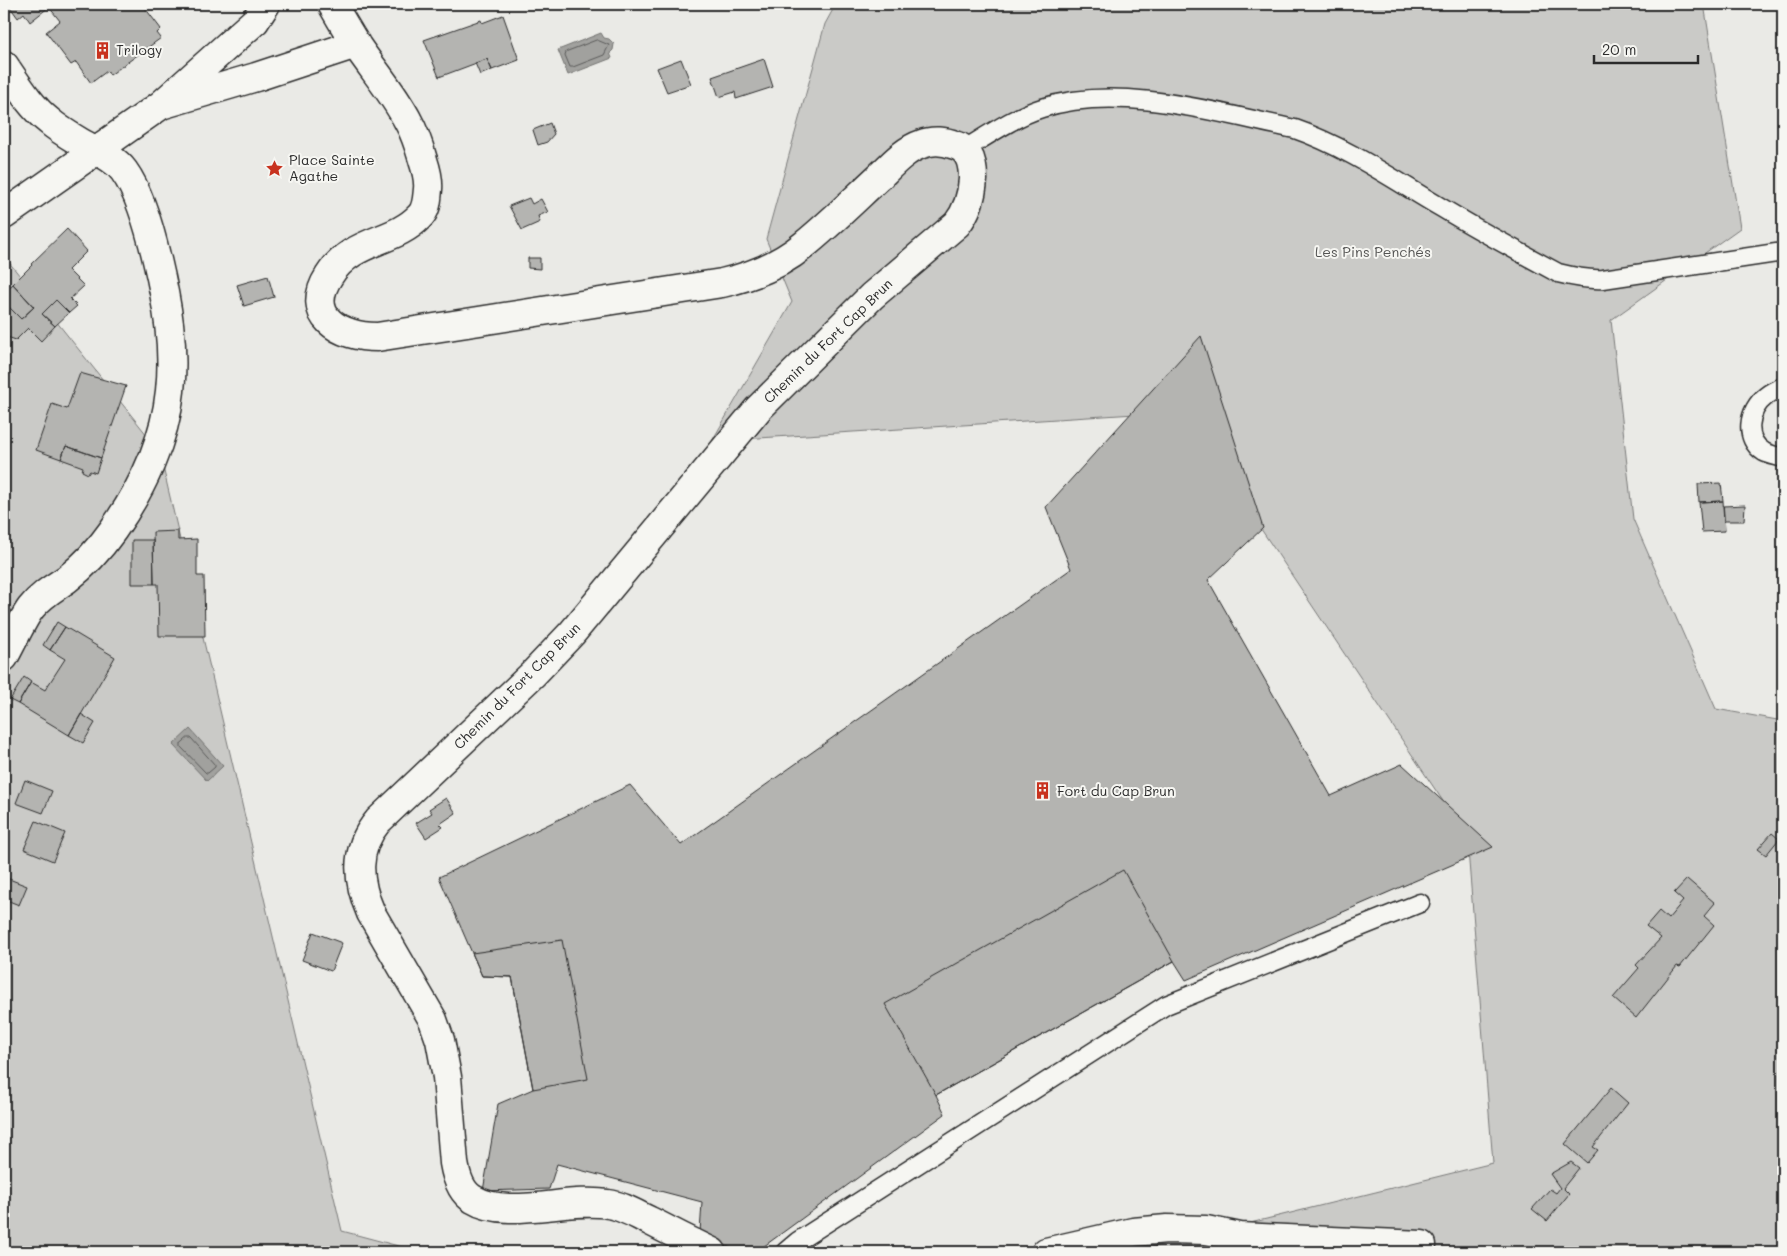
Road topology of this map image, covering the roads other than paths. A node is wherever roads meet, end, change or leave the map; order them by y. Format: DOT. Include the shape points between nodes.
graph roads {
  1 [pos="266,4"];
  2 [pos="332,4"];
  3 [pos="356,44"];
  4 [pos="4,66"];
  5 [pos="161,105"];
  6 [pos="964,149"];
  7 [pos="97,150"];
  8 [pos="4,215"];
  9 [pos="1783,252"];
  10 [pos="1783,387"];
  11 [pos="1783,458"];
  12 [pos="4,657"];
  13 [pos="1420,903"];
  14 [pos="1422,1245"];
  15 [pos="712,1252"];
  16 [pos="785,1252"];
  17 [pos="1046,1252"];
  1 -- 5 [label="street" via="254,21"];
  2 -- 3 [label="street"];
  3 -- 5 [label="street"];
  3 -- 6 [label="street" via="408,120 428,181 426,208 420,216 406,227 347,256 329,274 322,288 320,304 325,318 343,331 358,336 377,337 753,276 804,246 892,164 915,147 940,142"];
  4 -- 7 [label="street" via="48,120"];
  5 -- 7 [label="street"];
  6 -- 9 [label="lane" via="1040,108 1068,101 1108,99 1174,104 1311,134 1558,273 1598,279"];
  6 -- 15 [label="street, Chemin du Fort Cap Brun" via="969,155 972,190 968,207 957,224 872,296 758,410 572,633 378,821 364,841 361,856 364,897 433,1020 447,1077 456,1175 471,1198 494,1207 508,1208 577,1202 608,1204"];
  7 -- 8 [label="street"];
  7 -- 12 [label="street" via="116,163 129,179 143,210 154,248 169,322 172,359 169,401 159,442 146,474 117,524 68,578 31,608"];
  10 -- 11 [label="lane" via="1759,403 1750,418 1750,428 1754,443 1759,448"];
  13 -- 16 [label="lane" via="1166,1005"];
  14 -- 17 [label="street" via="1166,1229 1110,1236"];
}
